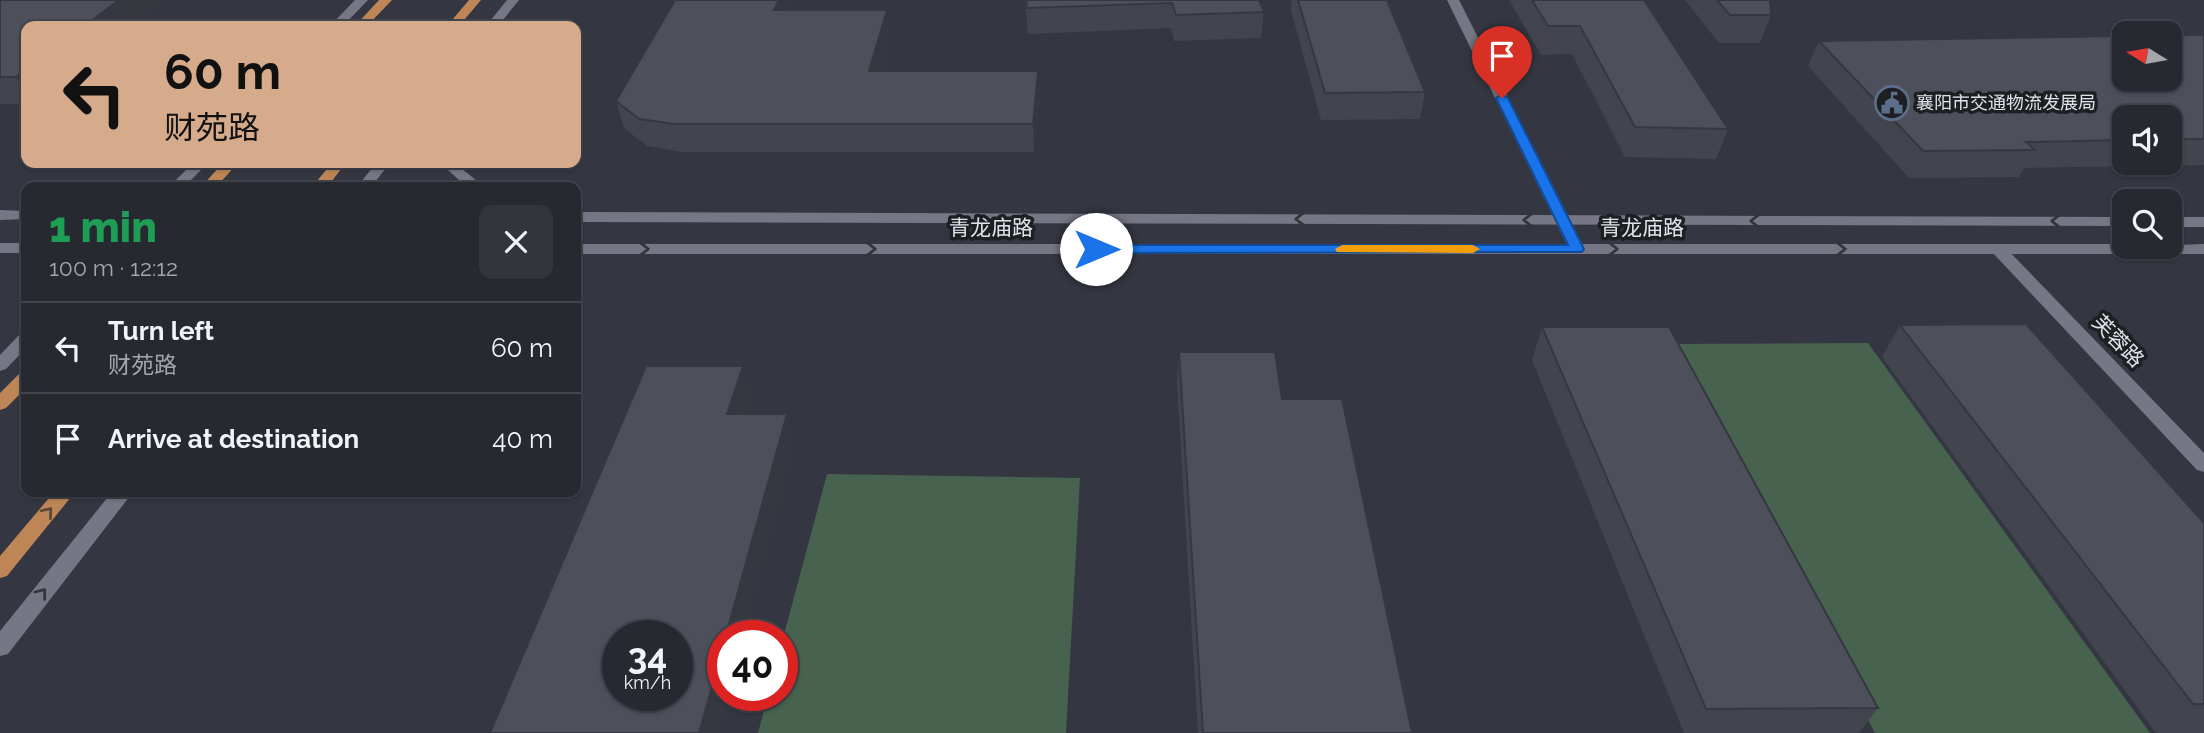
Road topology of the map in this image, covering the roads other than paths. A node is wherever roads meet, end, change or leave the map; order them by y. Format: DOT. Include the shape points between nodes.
graph roads {
  1 [pos="362,0"];
  2 [pos="386,0"];
  3 [pos="475,0"];
  4 [pos="513,0"];
  5 [pos="1453,0"];
  6 [pos="341,21"];
  7 [pos="366,21"];
  8 [pos="457,21"];
  9 [pos="496,21"];
  10 [pos="196,168"];
  11 [pos="226,168"];
  12 [pos="335,168"];
  13 [pos="379,168"];
  14 [pos="453,168"];
  15 [pos="181,182"];
  16 [pos="213,182"];
  17 [pos="323,182"];
  18 [pos="368,182"];
  19 [pos="469,182"];
  20 [pos="0,215"];
  21 [pos="21,215"];
  22 [pos="581,216"];
  23 [pos="1563,220"];
  24 [pos="2112,222"];
  25 [pos="2182,222"];
  26 [pos="2204,222"];
  27 [pos="0,248"];
  28 [pos="21,248"];
  29 [pos="1577,249"];
  30 [pos="1998,249"];
  31 [pos="2204,249"];
  32 [pos="581,250"];
  33 [pos="21,343"];
  34 [pos="0,365"];
  35 [pos="21,382"];
  36 [pos="0,404"];
  37 [pos="2204,465"];
  38 [pos="61,497"];
  39 [pos="118,497"];
  40 [pos="0,570"];
  41 [pos="0,647"];
  1 -- 6 [label="street"];
  2 -- 7 [label="main road"];
  3 -- 8 [label="main road"];
  4 -- 9 [label="street"];
  5 -- 23 [label="street"];
  10 -- 15 [label="street"];
  11 -- 16 [label="main road"];
  12 -- 17 [label="main road"];
  13 -- 18 [label="street"];
  14 -- 19 [label="street"];
  20 -- 21 [label="street"];
  23 -- 22 [label="street, 青龙庙路, one-way"];
  24 -- 23 [label="street, 青龙庙路, one-way"];
  23 -- 29 [label="street"];
  25 -- 26 [label="street"];
  27 -- 28 [label="street"];
  29 -- 30 [label="street, 青龙庙路, one-way"];
  32 -- 29 [label="street, 青龙庙路, one-way"];
  30 -- 31 [label="street, 青龙庙路"];
  30 -- 37 [label="street, 芙蓉路"];
  33 -- 34 [label="street"];
  35 -- 36 [label="main road"];
  40 -- 38 [label="main road, one-way"];
  41 -- 39 [label="street, one-way"];
}
